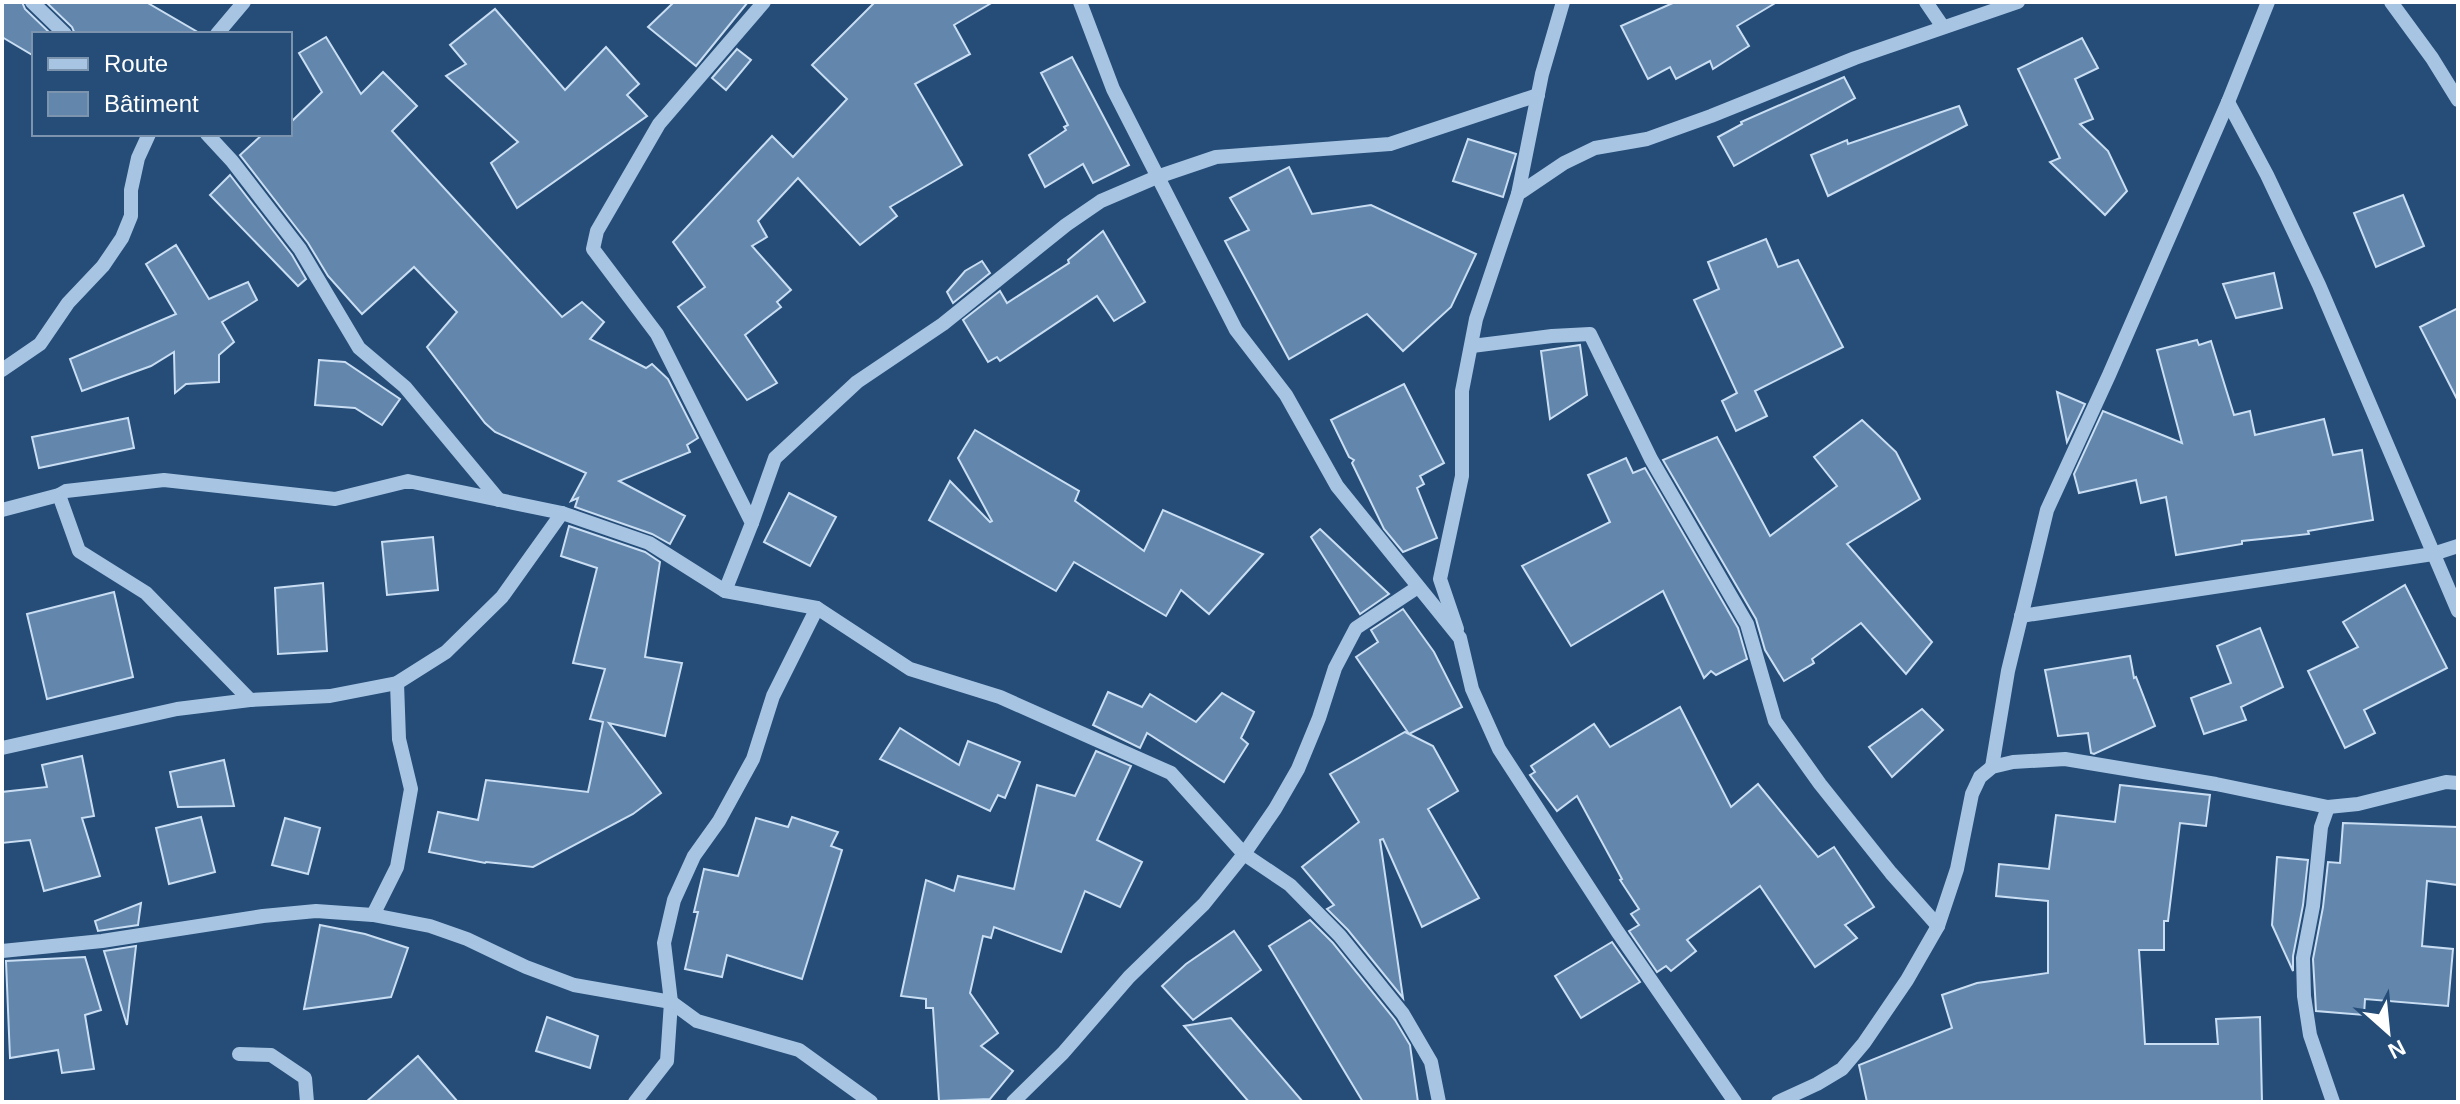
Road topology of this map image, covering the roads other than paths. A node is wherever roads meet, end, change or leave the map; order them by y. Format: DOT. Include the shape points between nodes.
graph roads {
  1 [pos="32,2"];
  2 [pos="244,2"];
  3 [pos="764,2"];
  4 [pos="1080,2"];
  5 [pos="1563,2"];
  6 [pos="1926,2"];
  7 [pos="2018,2"];
  8 [pos="2268,2"];
  9 [pos="2391,2"];
  10 [pos="1943,27"];
  11 [pos="63,32"];
  12 [pos="219,32"];
  13 [pos="1538,95"];
  14 [pos="2458,100"];
  15 [pos="2228,102"];
  16 [pos="148,136"];
  17 [pos="209,136"];
  18 [pos="1157,177"];
  19 [pos="1518,194"];
  20 [pos="1472,346"];
  21 [pos="2,370"];
  22 [pos="59,495"];
  23 [pos="499,500"];
  24 [pos="2,510"];
  25 [pos="562,513"];
  26 [pos="752,523"];
  27 [pos="2458,546"];
  28 [pos="2433,554"];
  29 [pos="1418,587"];
  30 [pos="725,591"];
  31 [pos="817,608"];
  32 [pos="2458,611"];
  33 [pos="2021,616"];
  34 [pos="1460,638"];
  35 [pos="397,683"];
  36 [pos="250,700"];
  37 [pos="2,748"];
  38 [pos="1992,767"];
  39 [pos="2458,783"];
  40 [pos="2328,807"];
  41 [pos="1244,854"];
  42 [pos="373,915"];
  43 [pos="1938,926"];
  44 [pos="2,951"];
  45 [pos="671,1002"];
  46 [pos="239,1054"];
  47 [pos="307,1102"];
  48 [pos="635,1102"];
  49 [pos="871,1102"];
  50 [pos="1013,1102"];
  51 [pos="1439,1102"];
  52 [pos="1735,1102"];
  53 [pos="1778,1102"];
  54 [pos="2333,1102"];
  1 -- 11 [label="street"];
  2 -- 12 [label="street"];
  3 -- 26 [label="street" via="659,124 597,231 593,249 657,334"];
  4 -- 18 [label="street" via="1113,89"];
  5 -- 13 [label="street"];
  6 -- 10 [label="street"];
  7 -- 10 [label="street"];
  8 -- 15 [label="street"];
  9 -- 14 [label="street"];
  10 -- 19 [label="street" via="1647,139 1595,148"];
  13 -- 18 [label="street" via="1390,144 1216,157"];
  13 -- 19 [label="street"];
  15 -- 28 [label="street" via="2337,325"];
  15 -- 33 [label="street" via="2047,510"];
  16 -- 21 [label="street" via="138,158 131,216 122,238 40,344"];
  17 -- 23 [label="street" via="300,249 359,348 405,387"];
  18 -- 26 [label="street" via="1101,201 943,324 857,382 775,458"];
  18 -- 29 [label="street" via="1236,330 1286,395 1337,486"];
  19 -- 20 [label="street"];
  20 -- 34 [label="street" via="1462,391 1462,476 1440,579"];
  20 -- 43 [label="street" via="1590,334 1651,459 1747,624 1775,721"];
  22 -- 23 [label="street" via="164,480 335,499 408,481"];
  22 -- 24 [label="street"];
  22 -- 36 [label="street" via="79,551 146,593"];
  23 -- 25 [label="street"];
  25 -- 30 [label="street" via="649,543"];
  25 -- 35 [label="street" via="502,597 446,652"];
  26 -- 30 [label="street"];
  27 -- 28 [label="street"];
  28 -- 32 [label="street"];
  28 -- 33 [label="street"];
  29 -- 34 [label="street"];
  29 -- 41 [label="street" via="1356,628 1335,668 1298,769"];
  30 -- 31 [label="street"];
  31 -- 41 [label="street" via="910,669 1000,697 1171,773"];
  31 -- 45 [label="street" via="773,696 753,759 694,856 674,900 664,943"];
  33 -- 38 [label="street"];
  34 -- 52 [label="street" via="1472,689 1499,749"];
  35 -- 36 [label="street" via="330,696"];
  35 -- 42 [label="street" via="399,739 411,789 397,867"];
  36 -- 37 [label="street" via="177,709"];
  38 -- 40 [label="street" via="2065,759"];
  38 -- 43 [label="street" via="1972,794 1957,869"];
  39 -- 40 [label="street"];
  40 -- 54 [label="street" via="2303,958 2310,1035"];
  41 -- 50 [label="street" via="1204,904"];
  41 -- 51 [label="street" via="1310,905 1403,1014 1431,1062"];
  42 -- 44 [label="street" via="316,911 263,916"];
  42 -- 45 [label="street" via="430,926 574,985"];
  43 -- 53 [label="street" via="1907,980 1842,1069"];
  45 -- 48 [label="street" via="667,1061"];
  45 -- 49 [label="street" via="697,1021 799,1050"];
  46 -- 47 [label="street" via="271,1055 305,1078"];
}
